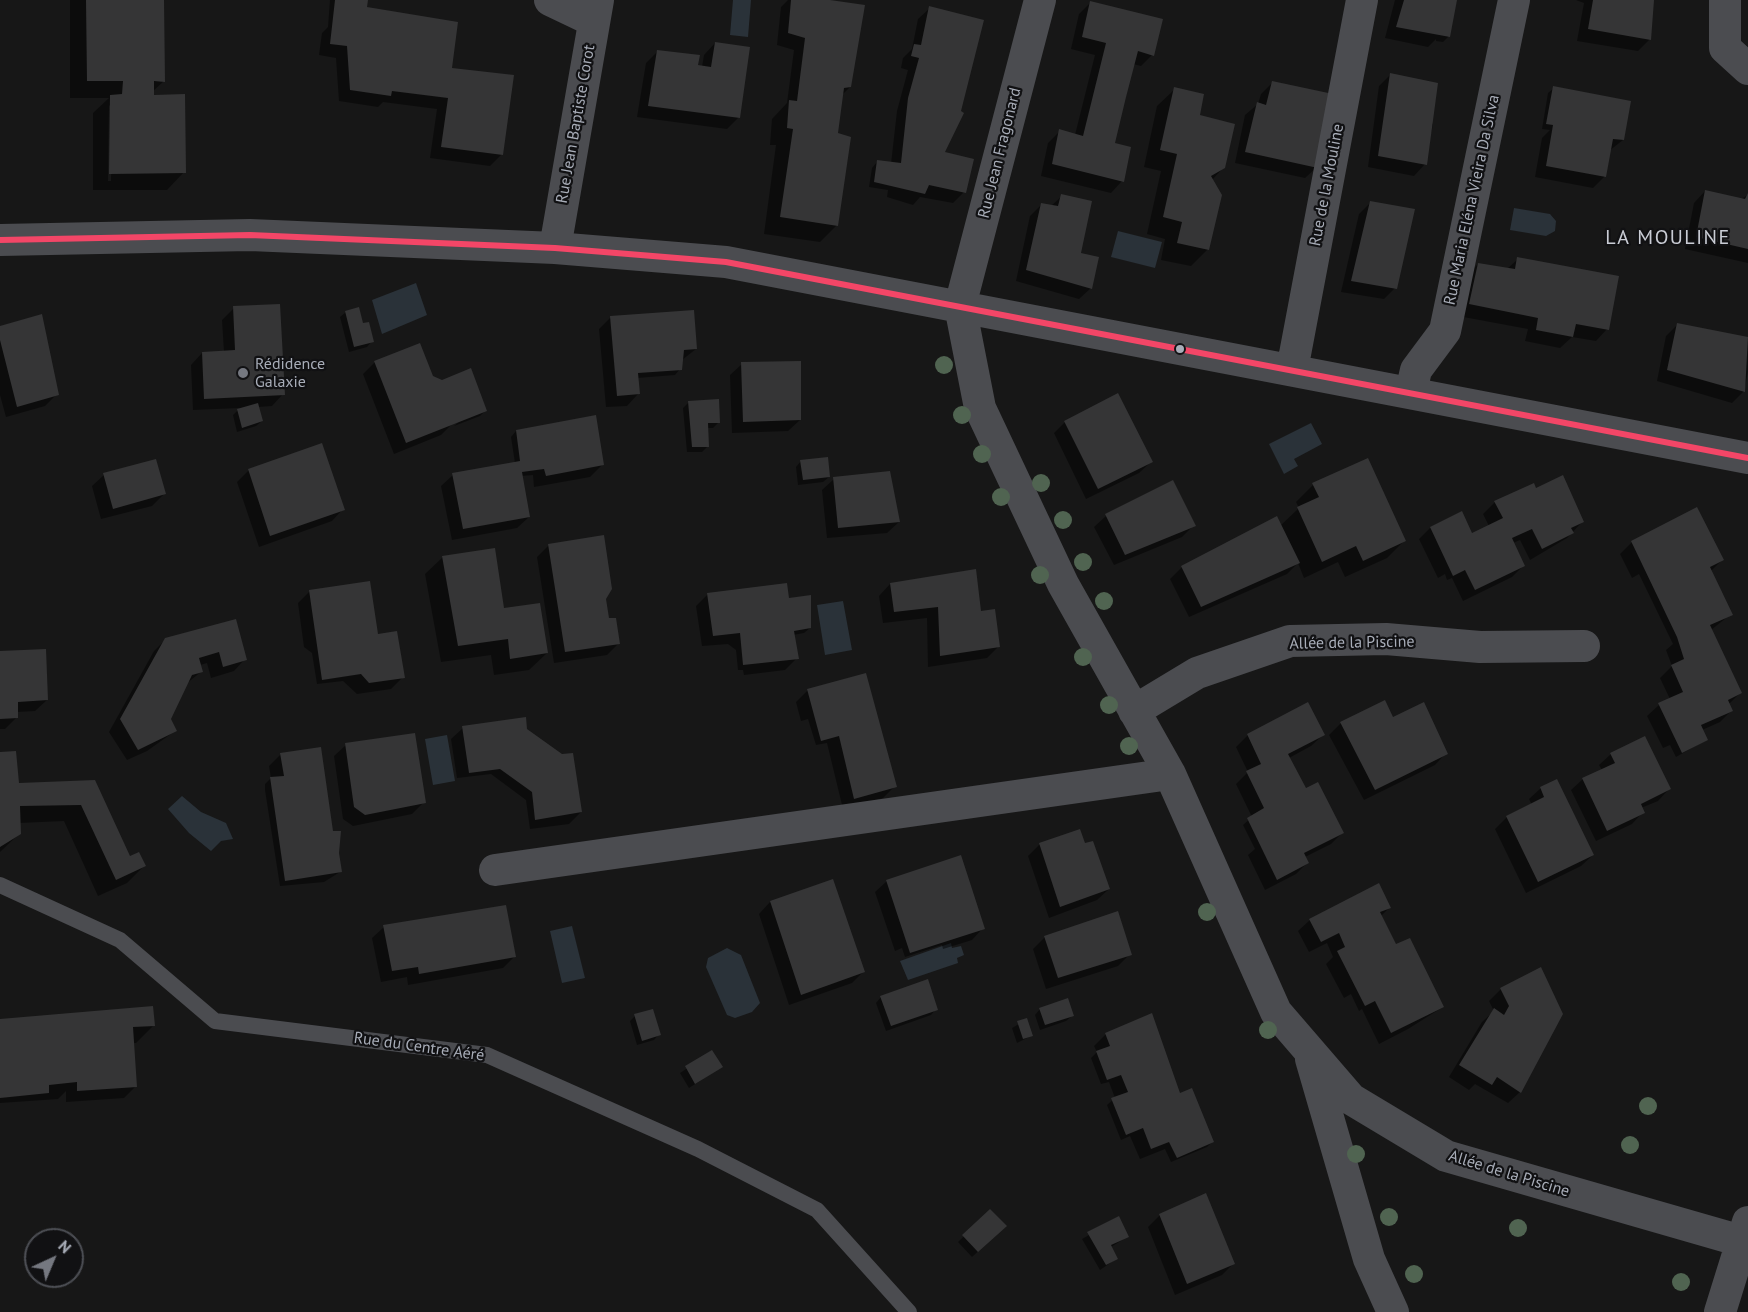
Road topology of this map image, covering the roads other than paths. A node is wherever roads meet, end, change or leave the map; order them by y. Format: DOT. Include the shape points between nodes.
graph roads {
  1 [pos="549,0"];
  2 [pos="1040,0"];
  3 [pos="1362,0"];
  4 [pos="1514,0"];
  5 [pos="1725,0"];
  6 [pos="596,11"];
  7 [pos="1748,69"];
  8 [pos="0,240"];
  9 [pos="555,249"];
  10 [pos="960,306"];
  11 [pos="1292,370"];
  12 [pos="1411,392"];
  13 [pos="1748,458"];
  14 [pos="1584,646"];
  15 [pos="1134,711"];
  16 [pos="1170,774"];
  17 [pos="495,870"];
  18 [pos="0,885"];
  19 [pos="1308,1049"];
  20 [pos="1746,1235"];
  21 [pos="909,1312"];
  22 [pos="1393,1312"];
  23 [pos="1720,1312"];
  1 -- 6 [label="street"];
  2 -- 10 [label="street, Rue Jean Fragonard"];
  3 -- 11 [label="street, Rue de la Mouline"];
  4 -- 12 [label="street, Rue Maria Eléna Vieira Da Silva" via="1445,331 1416,370"];
  5 -- 7 [label="street" via="1725,48"];
  6 -- 9 [label="street, Rue Jean Baptiste Corot"];
  8 -- 9 [label="street" via="250,235"];
  9 -- 10 [label="street" via="726,262"];
  10 -- 11 [label="street"];
  10 -- 15 [label="street, Allée de la Piscine" via="980,408 1063,584"];
  11 -- 12 [label="street"];
  12 -- 13 [label="street"];
  14 -- 15 [label="street, Allée de la Piscine" via="1480,646 1386,639 1290,641 1197,672"];
  15 -- 16 [label="street, Allée de la Piscine"];
  16 -- 17 [label="street"];
  16 -- 19 [label="street, Allée de la Piscine" via="1276,1012"];
  18 -- 21 [label="lane, Rue du Centre Aéré" via="120,940 215,1021 487,1055 698,1149 817,1210"];
  19 -- 20 [label="street, Allée de la Piscine" via="1351,1100 1446,1156"];
  19 -- 22 [label="street, Allée de la Piscine" via="1369,1259"];
  20 -- 23 [label="street"];
}
